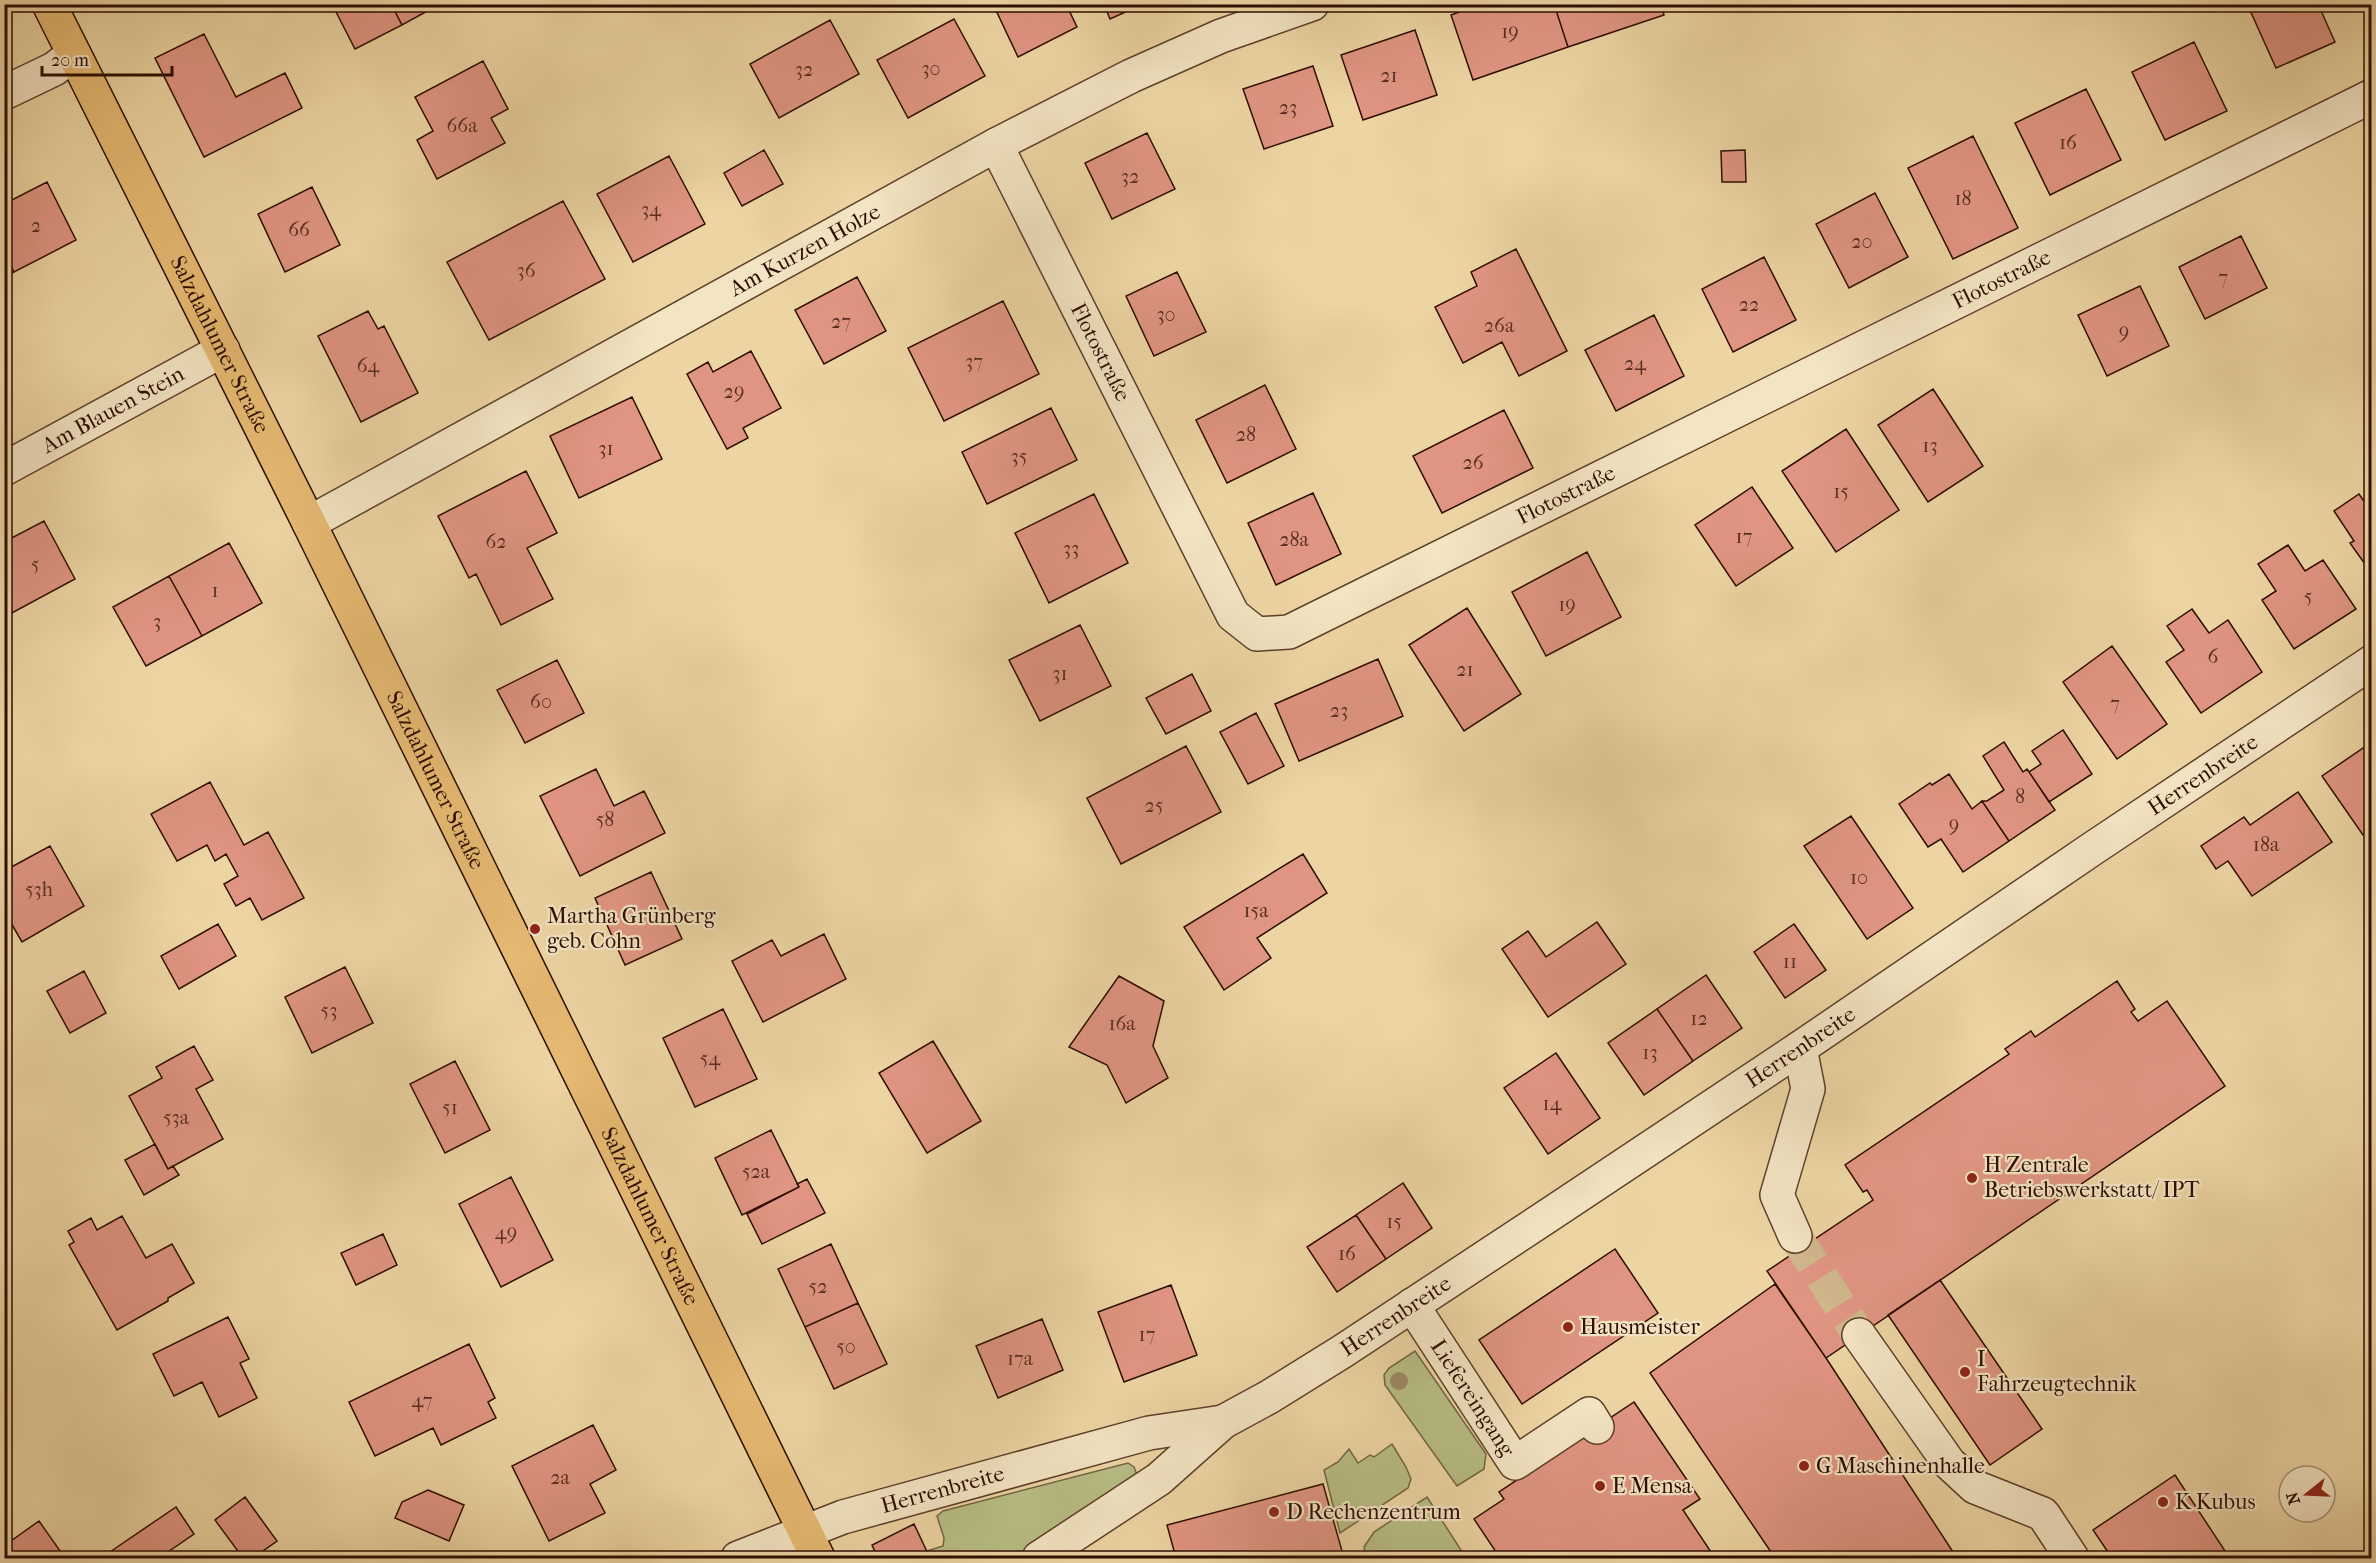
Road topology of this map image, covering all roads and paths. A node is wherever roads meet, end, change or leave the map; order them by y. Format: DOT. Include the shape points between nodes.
graph roads {
  1 [pos="49,4"];
  2 [pos="1312,4"];
  3 [pos="74,54"];
  4 [pos="4,93"];
  5 [pos="2372,96"];
  6 [pos="996,145"];
  7 [pos="224,350"];
  8 [pos="4,469"];
  9 [pos="309,523"];
  10 [pos="2372,662"];
  11 [pos="1800,1048"];
  12 [pos="1795,1236"];
  13 [pos="1412,1305"];
  14 [pos="1859,1335"];
  15 [pos="1223,1422"];
  16 [pos="1597,1427"];
  17 [pos="812,1545"];
  18 [pos="738,1558"];
  19 [pos="1039,1558"];
  20 [pos="2072,1558"];
  1 -- 3 [label="main road, Salzdahlumer Straße"];
  2 -- 6 [label="street, Am Kurzen Holze" via="1221,36 1131,76"];
  3 -- 4 [label="street" via="54,69"];
  3 -- 7 [label="main road, Salzdahlumer Straße"];
  5 -- 6 [label="street, Flotostraße" via="1289,632 1257,634 1233,615"];
  6 -- 9 [label="street, Am Kurzen Holze"];
  7 -- 8 [label="street, Am Blauen Stein"];
  7 -- 9 [label="main road, Salzdahlumer Straße"];
  9 -- 17 [label="main road, Salzdahlumer Straße"];
  10 -- 11 [label="street, Herrenbreite"];
  11 -- 12 [label="street" via="1808,1089 1777,1195"];
  11 -- 13 [label="street, Herrenbreite"];
  13 -- 15 [label="street, Herrenbreite"];
  13 -- 16 [label="street, Liefereingang" via="1515,1463 1589,1414"];
  14 -- 20 [label="street" via="1950,1463 1975,1487 2043,1514"];
  15 -- 17 [label="street, Herrenbreite" via="1149,1433 843,1517"];
  15 -- 19 [label="street, Herrenbreite" via="1159,1479"];
  17 -- 18 [label="street, Herrenbreite"];
}
